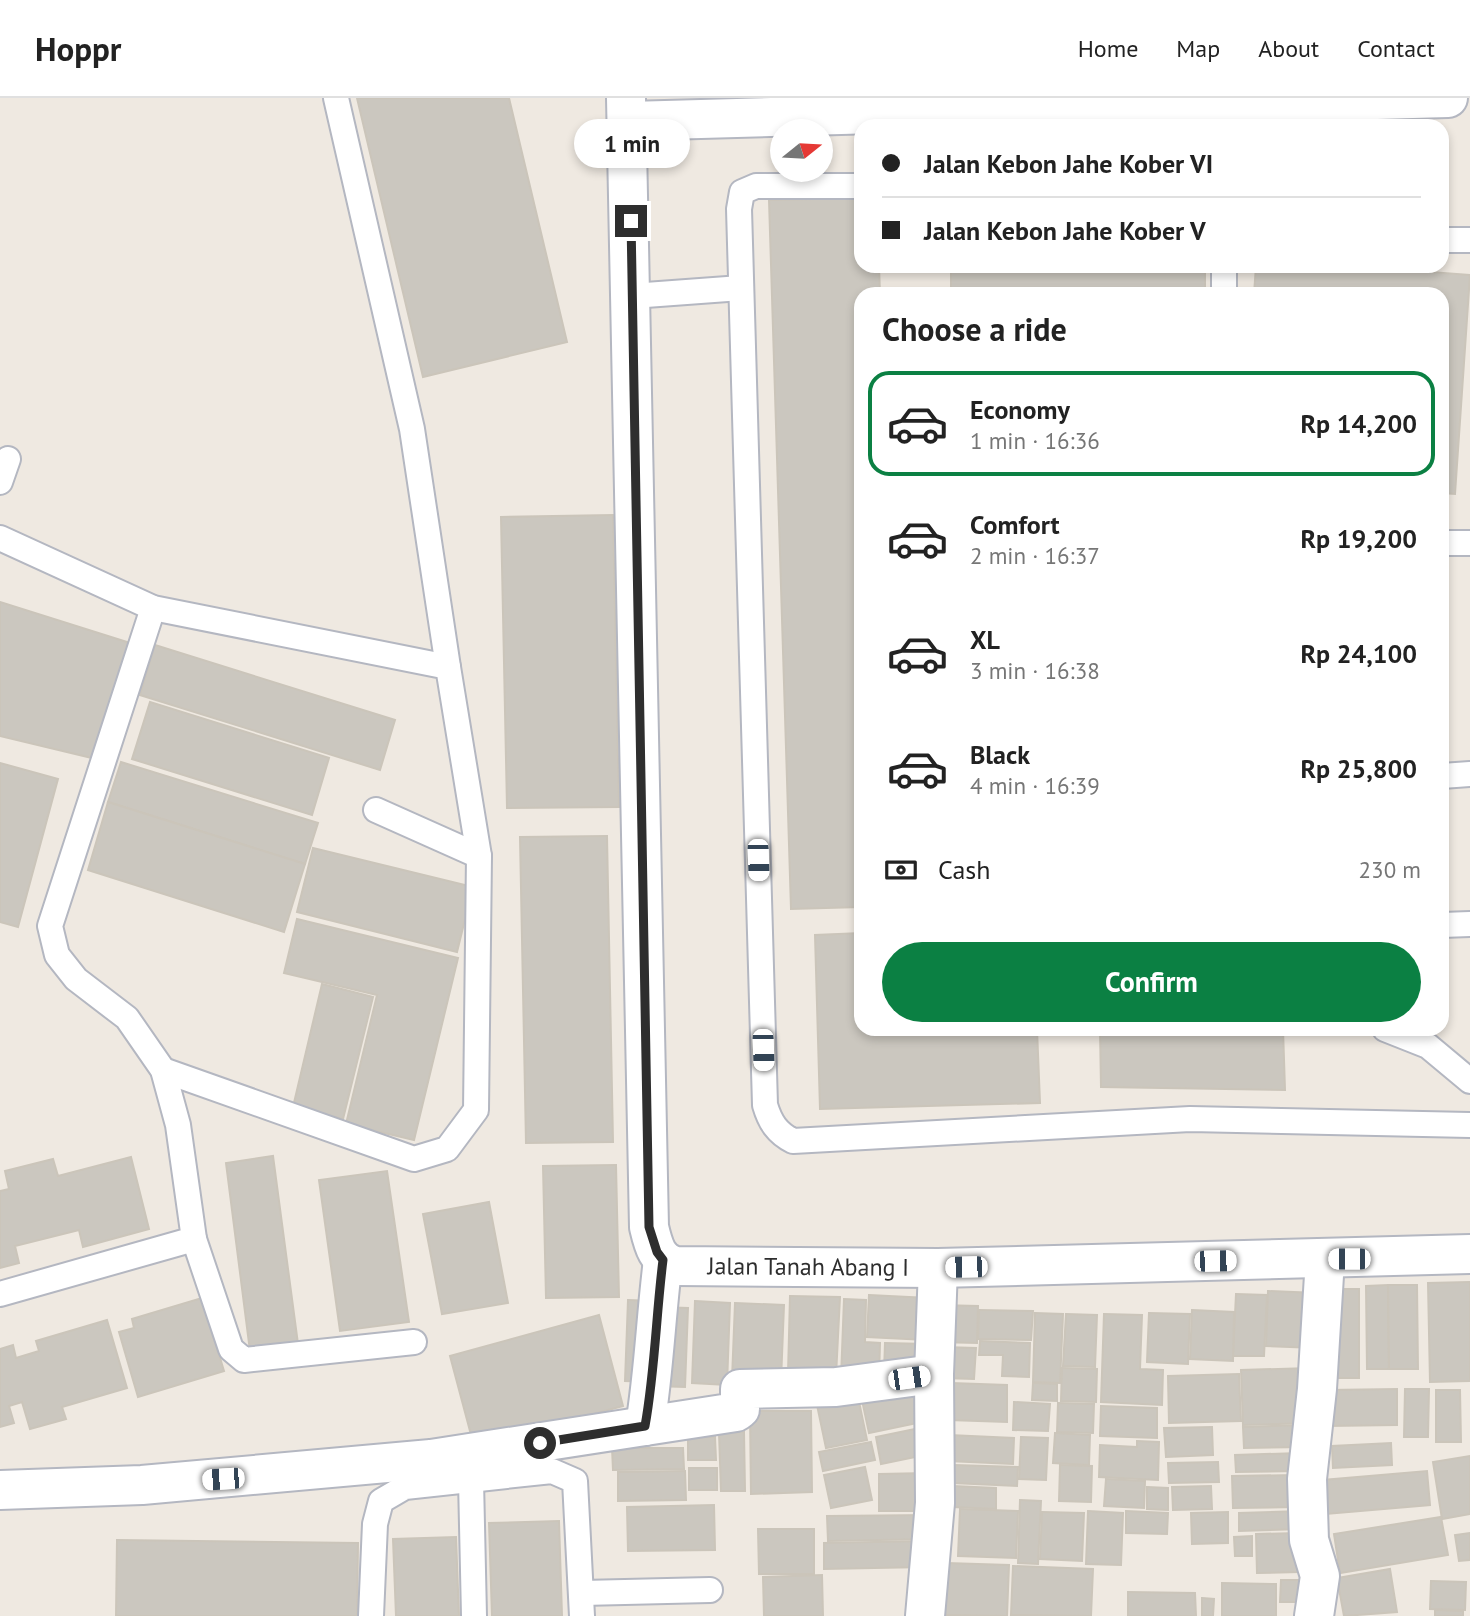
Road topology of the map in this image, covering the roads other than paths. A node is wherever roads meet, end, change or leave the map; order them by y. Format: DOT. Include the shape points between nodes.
graph roads {
  1 [pos="336,98"];
  2 [pos="1448,98"];
  3 [pos="1107,103"];
  4 [pos="628,110"];
  5 [pos="854,186"];
  6 [pos="1449,240"];
  7 [pos="1470,240"];
  8 [pos="741,288"];
  9 [pos="632,296"];
  10 [pos="0,538"];
  11 [pos="1449,543"];
  12 [pos="1470,543"];
  13 [pos="153,608"];
  14 [pos="448,667"];
  15 [pos="1470,774"];
  16 [pos="1449,776"];
  17 [pos="376,810"];
  18 [pos="479,856"];
  19 [pos="1470,924"];
  20 [pos="1449,925"];
  21 [pos="1403,1036"];
  22 [pos="163,1070"];
  23 [pos="1467,1075"];
  24 [pos="1470,1125"];
  25 [pos="194,1239"];
  26 [pos="1470,1254"];
  27 [pos="660,1256"];
  28 [pos="1325,1259"];
  29 [pos="938,1268"];
  30 [pos="0,1294"];
  31 [pos="414,1342"];
  32 [pos="934,1374"];
  33 [pos="645,1426"];
  34 [pos="471,1480"];
  35 [pos="0,1490"];
  36 [pos="710,1590"];
  37 [pos="582,1604"];
  38 [pos="372,1616"];
  39 [pos="474,1616"];
  40 [pos="925,1616"];
  41 [pos="1314,1616"];
  1 -- 14 [label="lane" via="412,429"];
  2 -- 3 [label="street"];
  3 -- 4 [label="street"];
  4 -- 9 [label="street"];
  5 -- 8 [label="lane" via="756,186 742,192"];
  6 -- 7 [label="lane"];
  8 -- 9 [label="lane"];
  8 -- 24 [label="lane" via="765,1105 782,1135 793,1141 1190,1119"];
  9 -- 27 [label="street" via="649,1213"];
  10 -- 13 [label="lane"];
  11 -- 12 [label="lane"];
  13 -- 14 [label="lane"];
  13 -- 22 [label="lane" via="50,926 58,955 76,979 127,1018"];
  14 -- 18 [label="lane"];
  15 -- 16 [label="lane"];
  17 -- 18 [label="lane"];
  18 -- 22 [label="lane" via="476,1110 447,1149 414,1159"];
  19 -- 20 [label="lane"];
  21 -- 23 [label="lane" via="1429,1046"];
  22 -- 25 [label="lane" via="178,1125"];
  25 -- 30 [label="lane"];
  25 -- 31 [label="lane" via="231,1349 244,1360"];
  26 -- 28 [label="street, Jalan Tanah Abang I"];
  27 -- 29 [label="street, Jalan Tanah Abang I" via="676,1266"];
  27 -- 33 [label="street" via="653,1380"];
  28 -- 29 [label="street, Jalan Tanah Abang I"];
  28 -- 41 [label="street" via="1307,1479 1309,1540 1320,1576"];
  29 -- 32 [label="street"];
  32 -- 33 [label="street" via="836,1387 740,1389 738,1411"];
  32 -- 40 [label="street" via="935,1503"];
  33 -- 35 [label="street" via="431,1459 278,1475"];
  34 -- 37 [label="lane" via="552,1471 575,1481"];
  34 -- 38 [label="lane" via="405,1487 381,1501 375,1524"];
  34 -- 39 [label="lane"];
  36 -- 37 [label="lane"];
}
